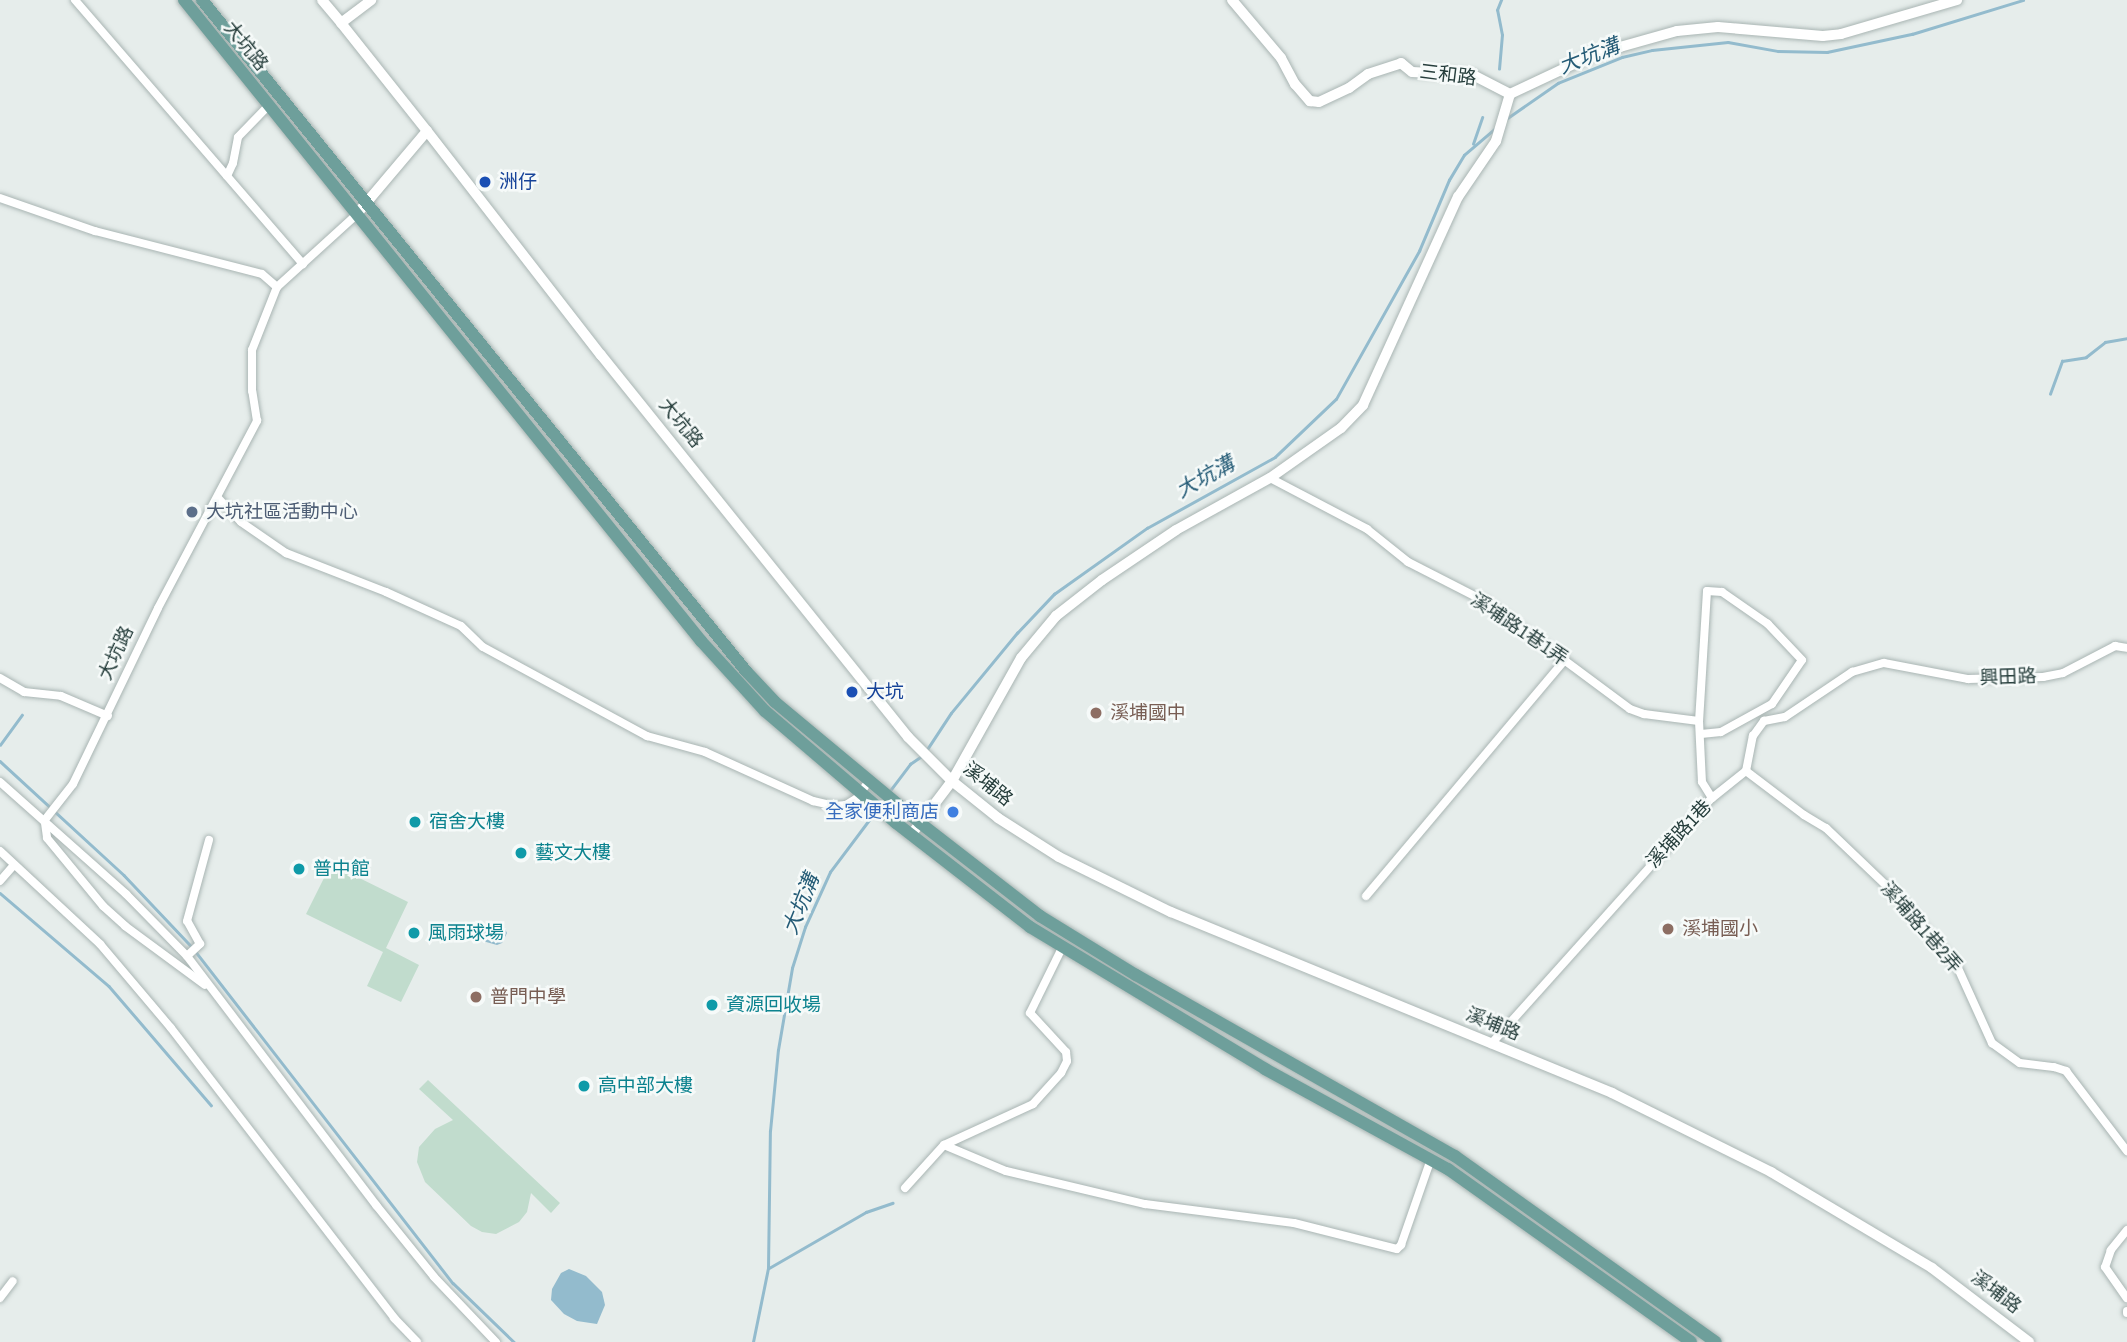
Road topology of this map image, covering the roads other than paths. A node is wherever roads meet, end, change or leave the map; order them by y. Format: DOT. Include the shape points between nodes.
graph roads {
  1 [pos="75,0"];
  2 [pos="184,0"];
  3 [pos="202,0"];
  4 [pos="322,0"];
  5 [pos="371,0"];
  6 [pos="1232,0"];
  7 [pos="1957,0"];
  8 [pos="341,23"];
  9 [pos="1510,94"];
  10 [pos="269,105"];
  11 [pos="426,131"];
  12 [pos="227,176"];
  13 [pos="0,198"];
  14 [pos="366,203"];
  15 [pos="356,215"];
  16 [pos="303,264"];
  17 [pos="277,287"];
  18 [pos="1270,478"];
  19 [pos="218,498"];
  20 [pos="2127,648"];
  21 [pos="1565,660"];
  22 [pos="0,678"];
  23 [pos="108,716"];
  24 [pos="1699,721"];
  25 [pos="1701,734"];
  26 [pos="933,761"];
  27 [pos="1746,771"];
  28 [pos="952,781"];
  29 [pos="0,782"];
  30 [pos="873,784"];
  31 [pos="863,796"];
  32 [pos="1713,798"];
  33 [pos="44,821"];
  34 [pos="920,823"];
  35 [pos="911,835"];
  36 [pos="209,840"];
  37 [pos="0,851"];
  38 [pos="15,865"];
  39 [pos="0,881"];
  40 [pos="1366,897"];
  41 [pos="1062,948"];
  42 [pos="187,956"];
  43 [pos="213,991"];
  44 [pos="1491,1044"];
  45 [pos="944,1145"];
  46 [pos="2127,1151"];
  47 [pos="1431,1159"];
  48 [pos="905,1188"];
  49 [pos="2127,1230"];
  50 [pos="13,1281"];
  51 [pos="0,1298"];
  52 [pos="2127,1298"];
  53 [pos="417,1342"];
  54 [pos="496,1342"];
  55 [pos="1691,1342"];
  56 [pos="1716,1342"];
  57 [pos="2029,1342"];
  1 -- 12 [label="street"];
  2 -- 10 [label="main road, 大坑路"];
  3 -- 14 [label="main road, 大坑路"];
  4 -- 8 [label="street, 大坑路"];
  5 -- 8 [label="main road"];
  6 -- 9 [label="main road, 三和路" via="1310,101 1330,99 1368,74 1401,63 1412,72 1473,75"];
  7 -- 9 [label="main road" via="1823,36 1718,27 1677,31 1595,54"];
  8 -- 11 [label="main road, 大坑路"];
  9 -- 18 [label="street" via="1496,141 1458,197 1363,405 1341,428"];
  10 -- 12 [label="street" via="238,137"];
  10 -- 15 [label="main road, 大坑路"];
  11 -- 14 [label="main road, 大坑路"];
  11 -- 26 [label="street, 大坑路" via="908,737"];
  12 -- 16 [label="street"];
  13 -- 17 [label="street" via="95,231 262,274"];
  14 -- 15 [label="main road, 大坑路"];
  14 -- 30 [label="main road, 大坑路" via="746,671 775,702"];
  15 -- 16 [label="street, 大坑路"];
  15 -- 31 [label="main road, 大坑路" via="735,681"];
  16 -- 17 [label="street, 大坑路"];
  17 -- 19 [label="street, 大坑路" via="252,350 257,421"];
  18 -- 21 [label="street, 溪埔路1巷1弄" via="1367,529 1408,562 1486,602"];
  18 -- 28 [label="street" via="1176,530 1056,616 1021,658"];
  19 -- 23 [label="street, 大坑路" via="158,608"];
  19 -- 31 [label="street" via="241,522 286,553 461,626 483,647 647,736 705,752 813,801 846,805"];
  20 -- 27 [label="street, 興田路" via="2115,646 2063,673 2043,677 1968,679 1884,663 1852,672 1785,717 1764,721 1753,736"];
  21 -- 24 [label="street, 溪埔路1巷1弄" via="1630,709"];
  21 -- 40 [label="street"];
  22 -- 23 [label="street" via="24,692 61,696"];
  23 -- 33 [label="street, 大坑路" via="73,784"];
  24 -- 25 [label="street"];
  24 -- 25 [label="street" via="1705,600 1707,591 1722,592 1768,624 1802,660 1772,704 1721,732"];
  25 -- 32 [label="street" via="1702,782"];
  26 -- 28 [label="street, 溪埔路"];
  27 -- 32 [label="street, 溪埔路1巷"];
  27 -- 46 [label="street, 溪埔路1巷2弄" via="1826,828 1894,893 1957,966 1992,1043 2020,1063 2066,1071"];
  28 -- 34 [label="street"];
  28 -- 44 [label="street, 溪埔路" via="998,818 1106,881"];
  29 -- 33 [label="street"];
  30 -- 31 [label="street"];
  30 -- 34 [label="main road, 大坑路"];
  31 -- 35 [label="main road, 大坑路"];
  32 -- 44 [label="street, 溪埔路1巷"];
  33 -- 42 [label="street"];
  33 -- 43 [label="street" via="47,838 103,906"];
  34 -- 35 [label="street"];
  34 -- 56 [label="main road" via="1083,944 1489,1178"];
  35 -- 41 [label="main road"];
  36 -- 42 [label="street" via="187,921 200,944"];
  37 -- 38 [label="street"];
  38 -- 39 [label="street"];
  38 -- 53 [label="street" via="100,944"];
  41 -- 45 [label="street" via="1030,1013 1066,1052 1062,1073 1033,1104"];
  41 -- 47 [label="main road" via="1265,1069"];
  42 -- 43 [label="street"];
  43 -- 54 [label="street" via="417,1256"];
  44 -- 57 [label="street, 溪埔路" via="1612,1093 1771,1172 1932,1268"];
  45 -- 47 [label="street" via="1006,1171 1134,1202 1294,1223 1397,1249"];
  45 -- 48 [label="street"];
  47 -- 55 [label="main road"];
  49 -- 52 [label="street" via="2111,1250 2105,1267"];
  50 -- 51 [label="street"];
}
